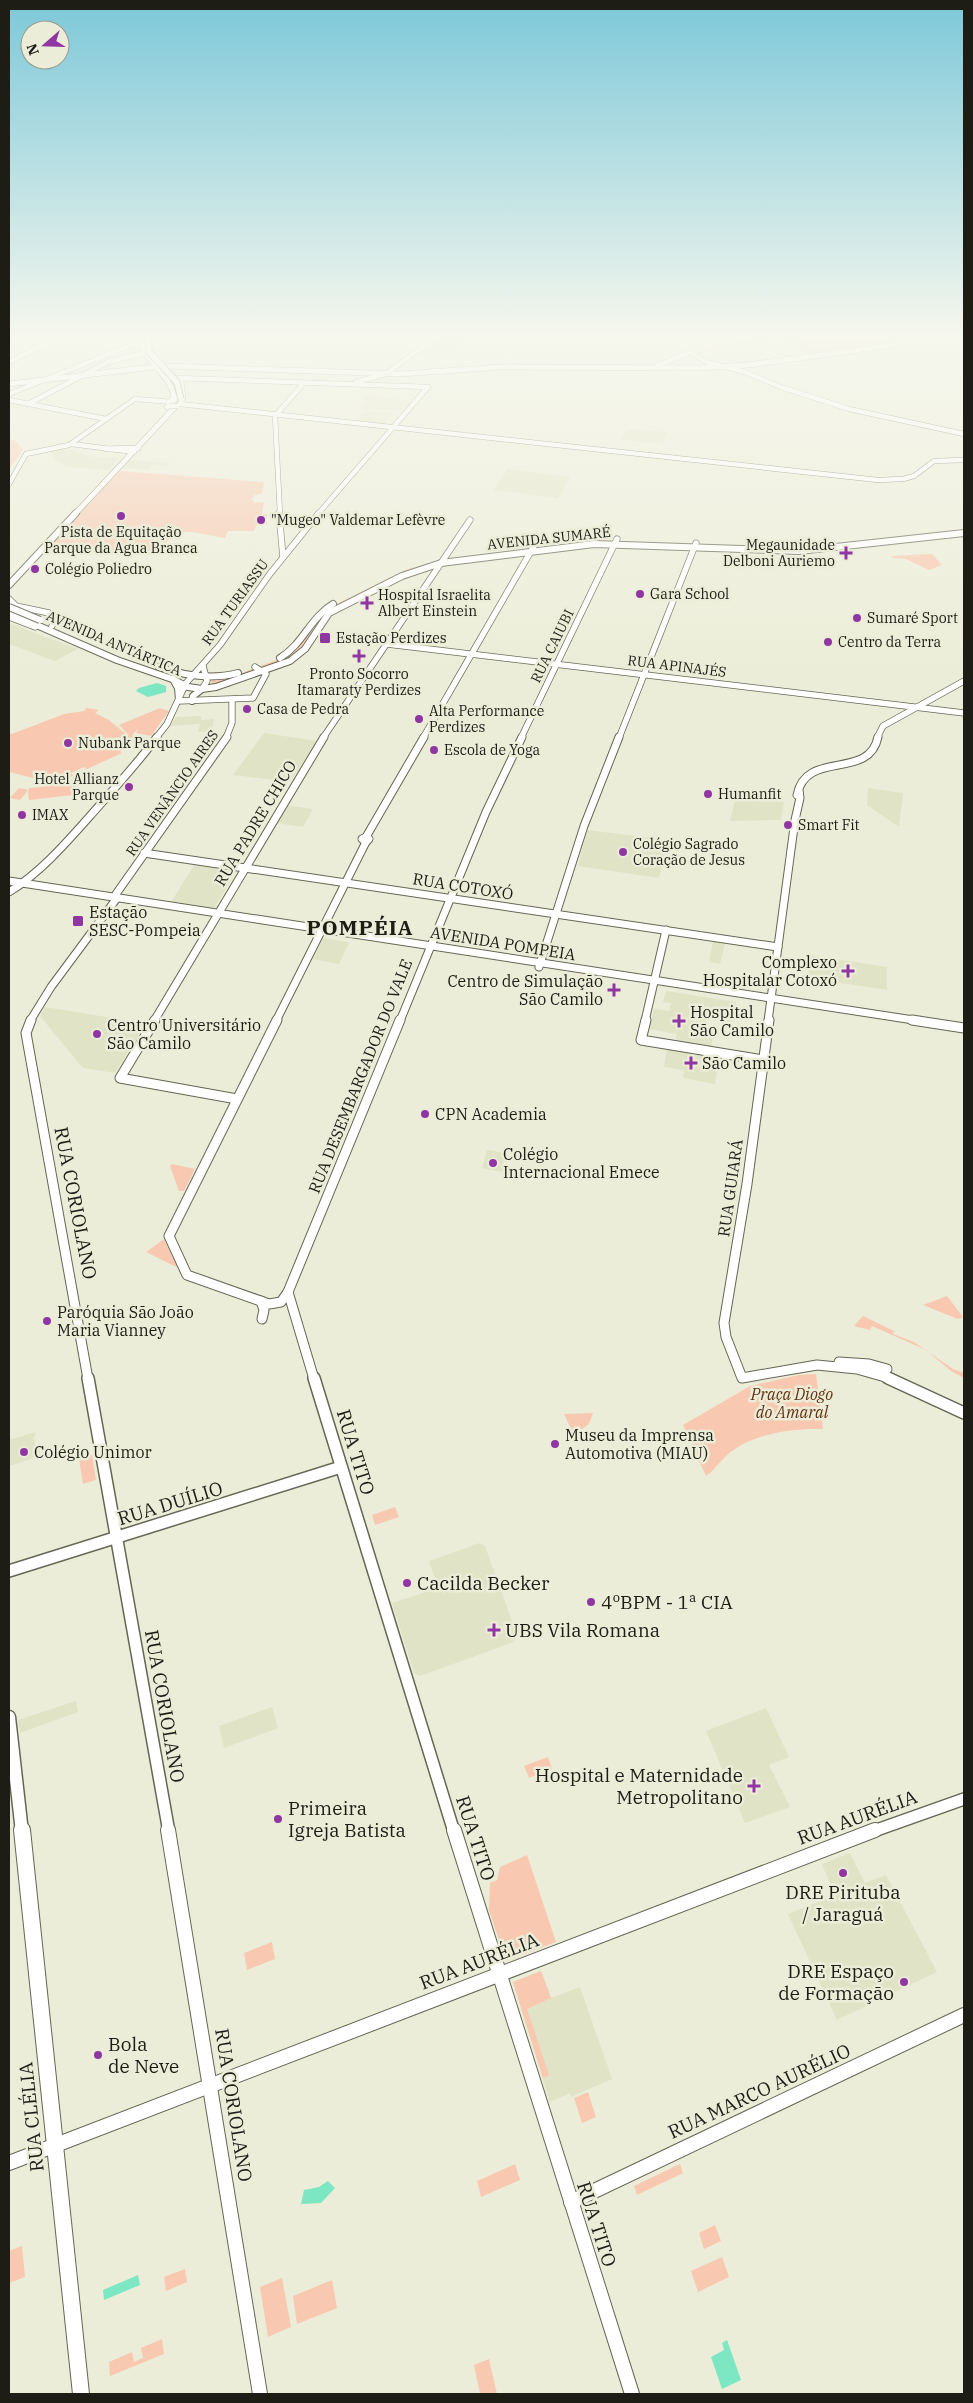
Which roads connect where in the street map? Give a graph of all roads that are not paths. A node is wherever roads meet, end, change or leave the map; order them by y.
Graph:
1 (52, 448) edge
2 (94, 448) edge
3 (276, 448) edge
4 (375, 448) edge
5 (597, 448) edge
6 (106, 449) joint
7 (133, 450) junction
8 (964, 460) edge
9 (9, 484) edge
10 (470, 520) dead end
11 (964, 529) edge
12 (964, 533) edge
13 (935, 534) junction
14 (616, 541) junction
15 (695, 545) junction
16 (282, 547) junction
17 (291, 547) junction
18 (533, 548) junction
19 (830, 549) junction
20 (820, 556) dead end
21 (283, 558) junction
22 (443, 561) junction
23 (9, 579) edge
24 (9, 585) edge
25 (331, 598) dead end
26 (9, 600) edge
27 (9, 608) edge
28 (22, 608) junction
29 (321, 610) junction
30 (9, 613) edge
31 (9, 617) edge
32 (16, 620) junction
33 (37, 621) junction
34 (9, 622) edge
35 (52, 626) junction
36 (303, 635) junction
37 (313, 636) junction
38 (63, 637) junction
39 (387, 644) junction
40 (471, 654) junction
41 (557, 664) junction
42 (203, 666) junction
43 (258, 669) junction
44 (150, 671) junction
45 (136, 674) dead end
46 (645, 674) junction
47 (193, 676) junction
48 (208, 677) junction
49 (173, 680) junction
50 (964, 681) edge
51 (185, 686) junction
52 (202, 690) junction
53 (232, 700) junction
54 (179, 701) junction
55 (192, 701) junction
56 (918, 707) junction
57 (964, 713) edge
58 (509, 763) joint
59 (799, 790) joint
60 (797, 806) joint
61 (144, 853) junction
62 (244, 868) junction
63 (9, 881) edge
64 (345, 883) junction
65 (21, 885) junction
66 (9, 886) edge
67 (9, 892) edge
68 (115, 898) junction
69 (450, 898) junction
70 (556, 914) junction
71 (215, 915) junction
72 (666, 930) junction
73 (322, 931) junction
74 (778, 947) junction
75 (429, 948) junction
76 (539, 966) junction
77 (653, 983) junction
78 (770, 1001) junction
79 (27, 1025) joint
80 (964, 1028) edge
81 (964, 1034) edge
82 (762, 1060) junction
83 (237, 1099) junction
84 (288, 1292) junction
85 (261, 1301) junction
86 (262, 1318) dead end
87 (82, 1349) joint
88 (741, 1377) junction
89 (964, 1406) edge
90 (964, 1413) edge
91 (341, 1467) junction
92 (116, 1538) junction
93 (9, 1571) edge
94 (9, 1717) edge
95 (964, 1799) edge
96 (500, 1975) junction
97 (964, 2015) edge
98 (854, 2069) joint
99 (211, 2085) junction
100 (56, 2146) junction
101 (9, 2163) edge
102 (571, 2202) junction
103 (81, 2394) edge
104 (260, 2394) edge
105 (632, 2394) edge

1 - 9 street
2 - 6 street
3 - 16 street, RUA TURIASSU
4 - 17 street
5 - 8 street
6 - 7 main road
7 - 23 main road
7 - 24 main road
10 - 22 street, RUA PADRE CHICO
11 - 13 main road
12 - 13 main road
13 - 15 main road, AVENIDA SUMARÉ
13 - 19 main road, AVENIDA SUMARÉ
14 - 15 main road, AVENIDA SUMARÉ
14 - 18 main road, AVENIDA SUMARÉ
14 - 41 street, RUA CAIUBI
15 - 19 main road, AVENIDA SUMARÉ
15 - 46 street
16 - 17 street
16 - 21 street, RUA TURIASSU
17 - 21 street
18 - 22 main road, AVENIDA SUMARÉ
18 - 40 street
19 - 20 main road
21 - 42 street, RUA TURIASSU
22 - 29 main road, AVENIDA SUMARÉ
22 - 37 main road, AVENIDA SUMARÉ
22 - 39 street, RUA PADRE CHICO
25 - 29 main road
26 - 28 street
27 - 28 street
27 - 33 main road, bridge
28 - 35 street
29 - 36 main road, AVENIDA SUMARÉ
30 - 33 main road
31 - 32 street
32 - 34 street
32 - 38 street
33 - 35 main road, AVENIDA ANTÁRTICA
33 - 38 main road, AVENIDA ANTÁRTICA
35 - 47 main road, AVENIDA ANTÁRTICA
36 - 37 street
36 - 43 main road, AVENIDA SUMARÉ
37 - 43 main road, AVENIDA SUMARÉ
38 - 44 main road, AVENIDA ANTÁRTICA
39 - 40 street, RUA APINAJÉS
39 - 62 street, RUA PADRE CHICO
40 - 41 street, RUA APINAJÉS
40 - 64 street
41 - 46 street, RUA APINAJÉS
41 - 58 street, RUA CAIUBI
42 - 47 street, RUA TURIASSU
42 - 48 street, RUA TURIASSU
43 - 48 main road, AVENIDA SUMARÉ
43 - 52 main road, AVENIDA SUMARÉ
43 - 53 street
44 - 45 main road
44 - 49 main road, AVENIDA ANTÁRTICA
46 - 56 street, RUA APINAJÉS
46 - 70 street
47 - 48 main road, AVENIDA ANTÁRTICA
47 - 51 street
48 - 52 street
49 - 51 main road, AVENIDA ANTÁRTICA
49 - 54 main road
50 - 56 street
51 - 52 main road, AVENIDA ANTÁRTICA
51 - 54 street
52 - 55 main road
53 - 55 street
53 - 61 street, RUA VENÂNCIO AIRES
54 - 55 street
54 - 65 street
56 - 57 street, RUA APINAJÉS
56 - 59 street
58 - 69 street, RUA DESEMBARGADOR DO VALE
59 - 60 street
60 - 74 street, RUA GUIARÁ
61 - 62 street, RUA COTOXÓ
61 - 68 street, RUA VENÂNCIO AIRES
62 - 64 street, RUA COTOXÓ
62 - 71 street, RUA PADRE CHICO
63 - 65 street
64 - 69 street, RUA COTOXÓ
64 - 73 street
65 - 66 street
65 - 67 street
65 - 68 street
68 - 71 street
68 - 79 street, RUA VENÂNCIO AIRES
69 - 70 street, RUA COTOXÓ
69 - 75 street, RUA DESEMBARGADOR DO VALE
70 - 72 street, RUA COTOXÓ
70 - 76 street
71 - 73 street, AVENIDA POMPEIA
71 - 83 street, RUA PADRE CHICO
72 - 74 street, RUA COTOXÓ
72 - 77 street
73 - 75 street, AVENIDA POMPEIA
73 - 83 street
74 - 78 street, RUA GUIARÁ
75 - 76 street, AVENIDA POMPEIA
75 - 84 street, RUA DESEMBARGADOR DO VALE
76 - 77 street, AVENIDA POMPEIA
77 - 78 street, AVENIDA POMPEIA
77 - 82 street
78 - 80 street, AVENIDA POMPEIA
78 - 81 street
78 - 82 street, RUA GUIARÁ
79 - 87 street, RUA CORIOLANO
82 - 88 street, RUA GUIARÁ
83 - 85 street
84 - 85 street
84 - 91 street, RUA TITO
85 - 86 street
87 - 92 street, RUA CORIOLANO
88 - 89 street
88 - 90 street
91 - 92 street, RUA DUÍLIO
91 - 96 street, RUA TITO
92 - 93 street, RUA DUÍLIO
92 - 99 street, RUA CORIOLANO
94 - 100 main road, RUA CLÉLIA
95 - 96 street, RUA AURÉLIA
96 - 99 street, RUA AURÉLIA
96 - 102 street, RUA TITO
97 - 98 street, RUA MARCO AURÉLIO
98 - 102 street, RUA MARCO AURÉLIO
99 - 100 street, RUA AURÉLIA
99 - 104 street, RUA CORIOLANO
100 - 101 street, RUA AURÉLIA
100 - 103 main road, RUA CLÉLIA
102 - 105 street, RUA TITO

